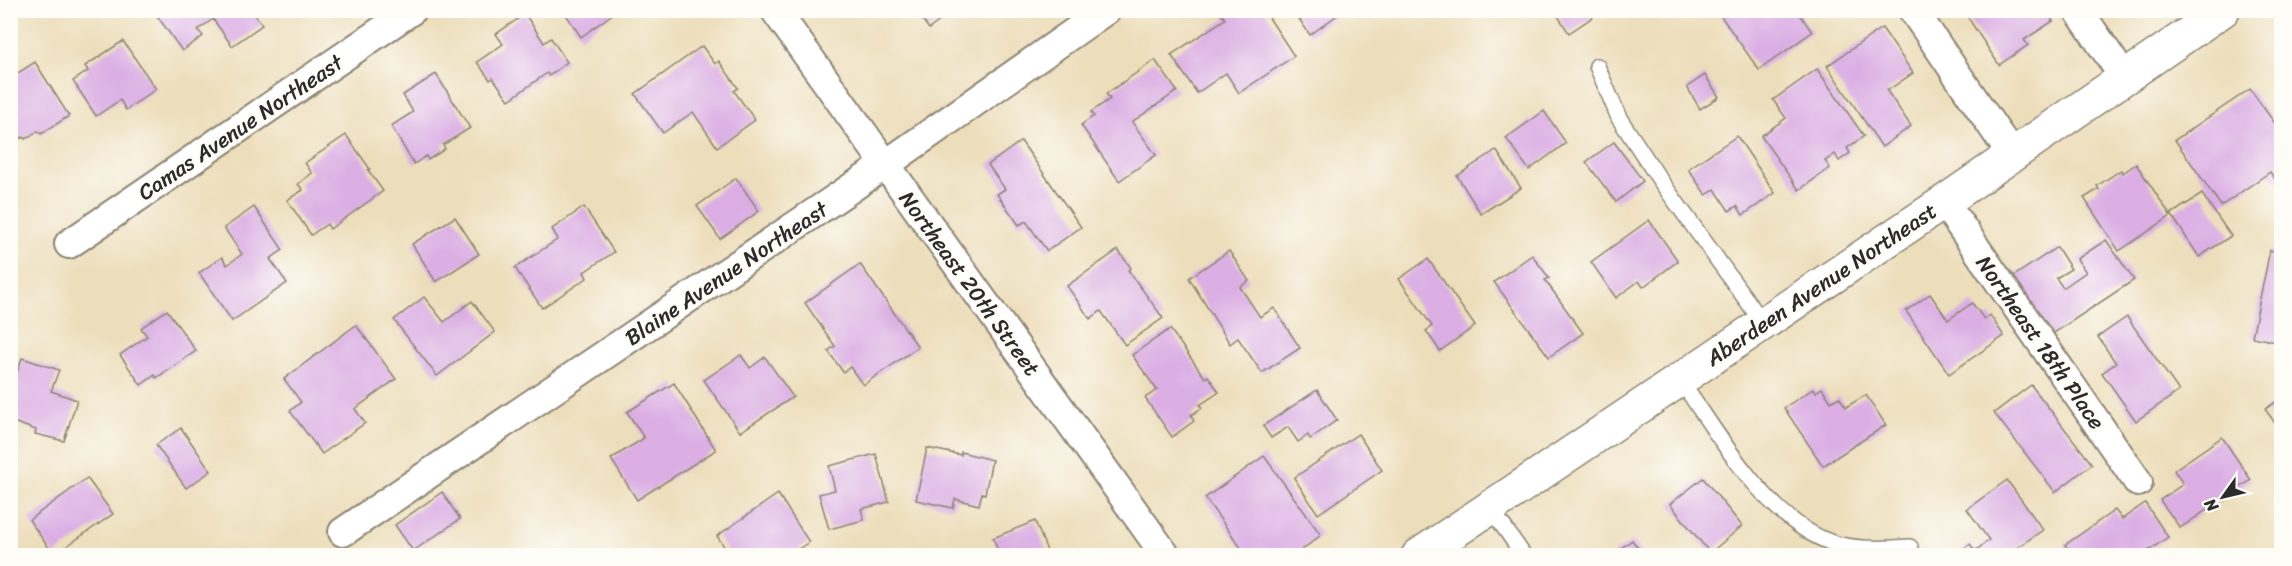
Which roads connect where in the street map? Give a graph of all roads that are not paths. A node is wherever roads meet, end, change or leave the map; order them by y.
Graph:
1 (412, 10) edge
2 (775, 10) edge
3 (1106, 10) edge
4 (1913, 10) edge
5 (2078, 10) edge
6 (2223, 10) edge
7 (1598, 66) dead end
8 (2124, 77) junction
9 (2012, 155) junction
10 (885, 165) junction
11 (1944, 202) junction
12 (69, 244) dead end
13 (1763, 323) junction
14 (1680, 379) junction
15 (2138, 482) dead end
16 (1490, 507) junction
17 (343, 532) dead end
18 (1910, 547) dead end
19 (1166, 555) edge
20 (1418, 555) edge
21 (1524, 555) edge

1 - 12 street, Camas Avenue Northeast
2 - 10 street, Northeast 20th Street
3 - 10 street, Blaine Avenue Northeast
4 - 9 street
5 - 8 street
6 - 8 street, Aberdeen Avenue Northeast
7 - 13 lane
8 - 9 street, Aberdeen Avenue Northeast
9 - 11 street, Aberdeen Avenue Northeast
10 - 17 street, Blaine Avenue Northeast
10 - 19 street, Northeast 20th Street
11 - 13 street, Aberdeen Avenue Northeast
11 - 15 street, Northeast 18th Place
13 - 14 street, Aberdeen Avenue Northeast
14 - 16 street, Aberdeen Avenue Northeast
14 - 18 lane
16 - 20 street, Aberdeen Avenue Northeast
16 - 21 lane

